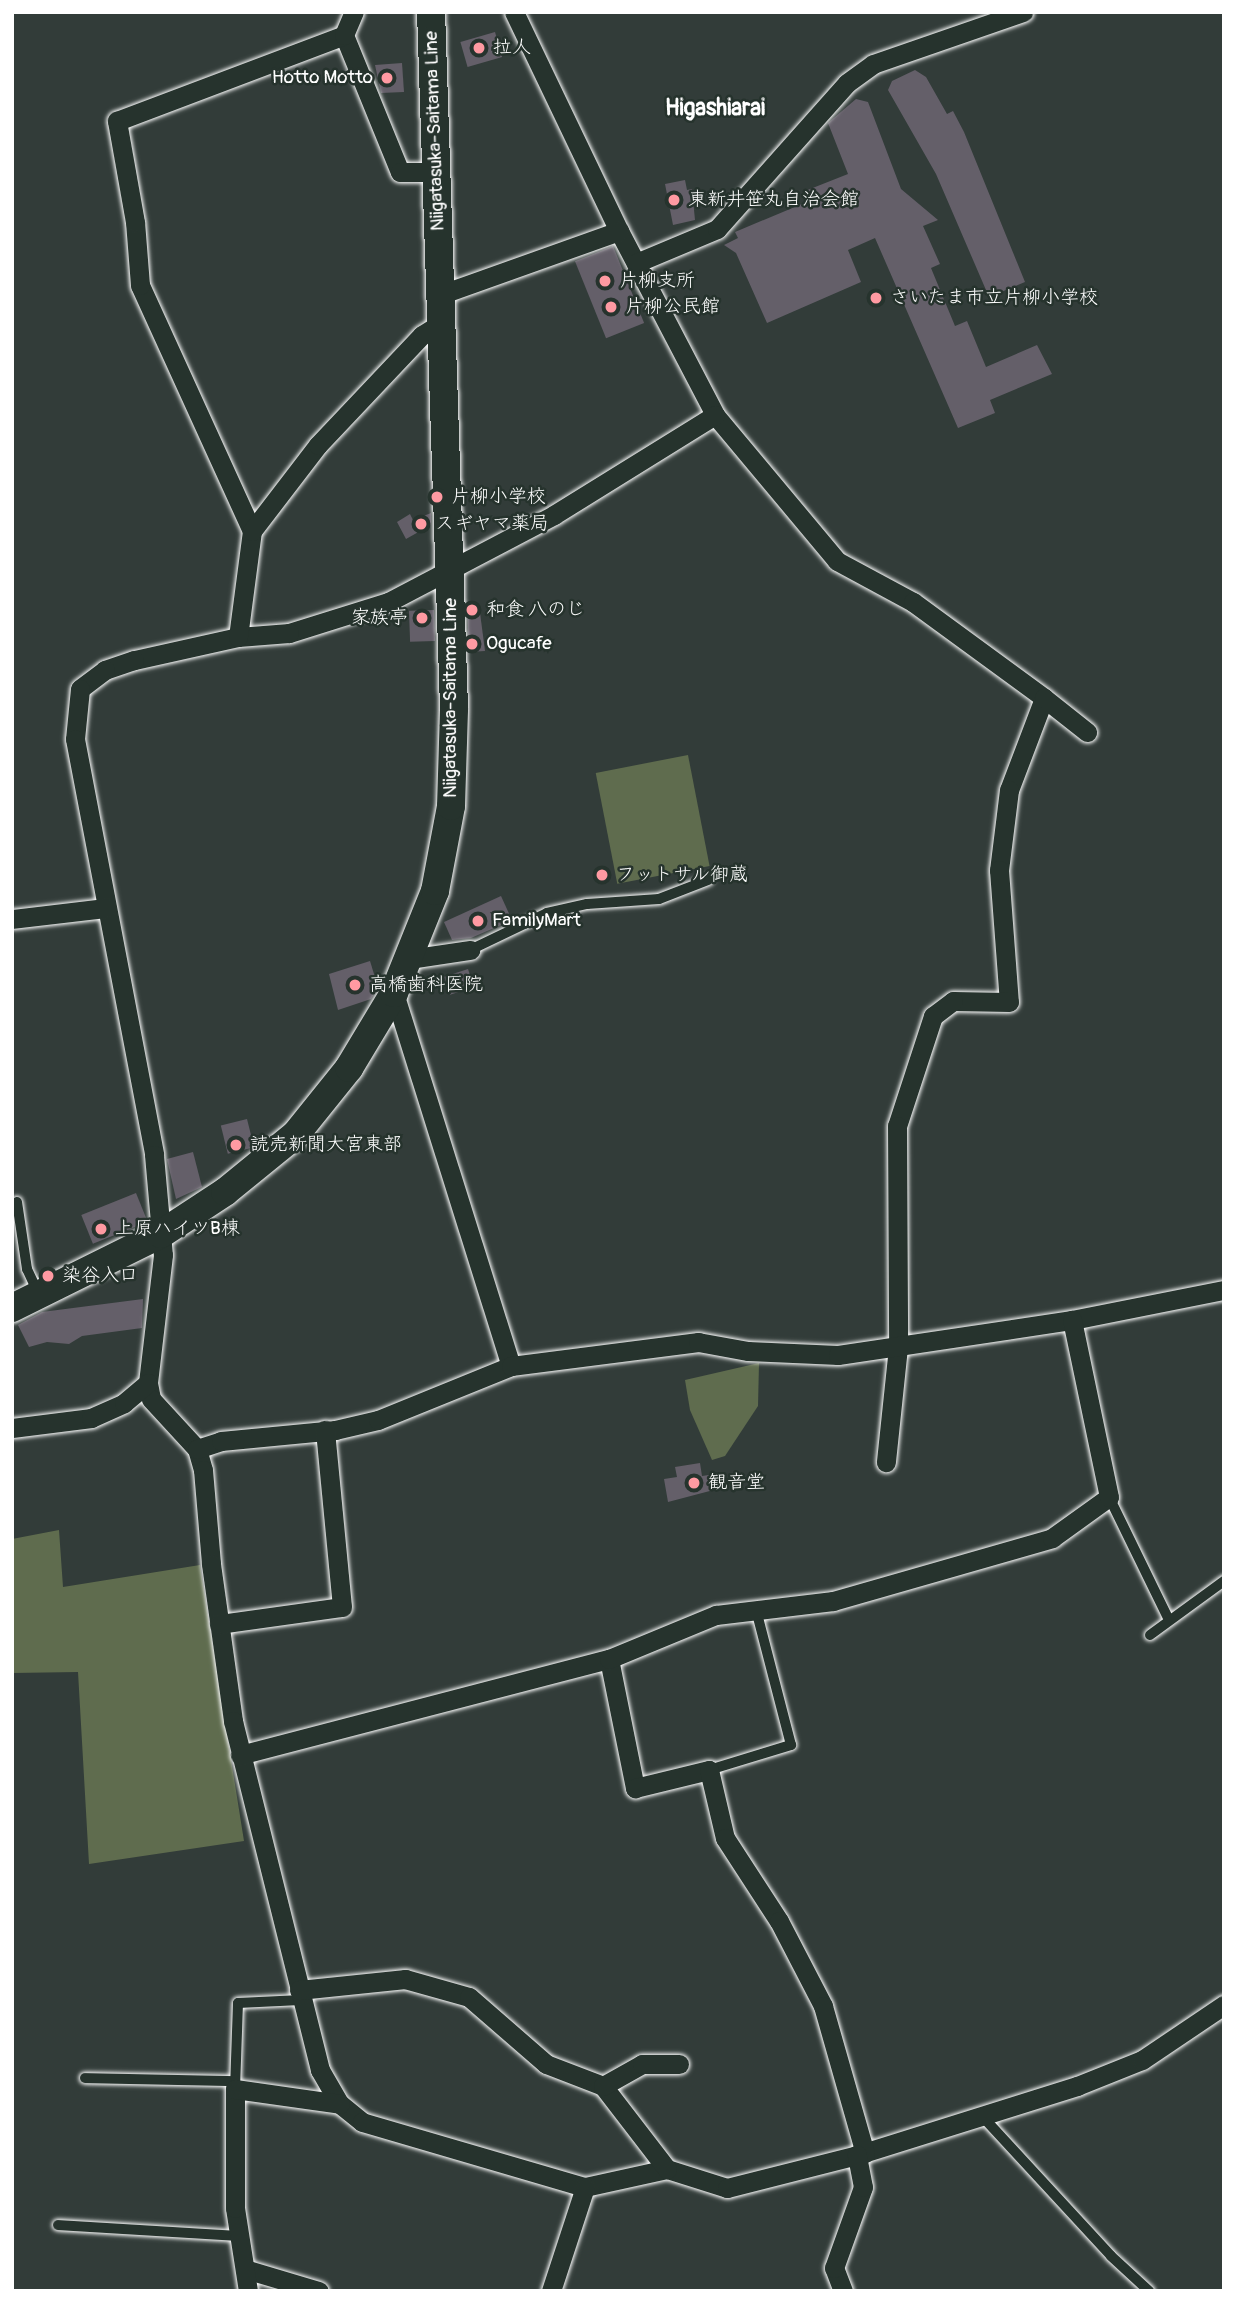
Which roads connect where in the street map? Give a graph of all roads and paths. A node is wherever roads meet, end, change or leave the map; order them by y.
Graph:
1 (354, 12) edge
2 (431, 12) edge
3 (514, 12) edge
4 (1023, 12) edge
5 (344, 35) junction
6 (435, 172) junction
7 (619, 231) junction
8 (636, 263) junction
9 (442, 294) junction
10 (443, 323) junction
11 (715, 415) junction
12 (252, 531) junction
13 (450, 570) junction
14 (238, 637) junction
15 (1044, 698) junction
16 (1087, 732) dead end
17 (708, 880) dead end
18 (106, 908) junction
19 (12, 919) edge
20 (470, 950) joint
21 (410, 959) junction
22 (394, 993) junction
23 (17, 1202) dead end
24 (161, 1234) junction
25 (1224, 1290) edge
26 (39, 1295) junction
27 (12, 1308) edge
28 (1072, 1320) junction
29 (898, 1347) junction
30 (511, 1366) junction
31 (148, 1383) junction
32 (12, 1428) edge
33 (325, 1430) junction
34 (197, 1449) junction
35 (886, 1462) dead end
36 (1109, 1497) junction
37 (1224, 1581) edge
38 (755, 1609) junction
39 (1169, 1620) junction
40 (219, 1624) junction
41 (1150, 1635) dead end
42 (609, 1659) junction
43 (240, 1755) junction
44 (709, 1770) junction
45 (300, 1995) junction
46 (1224, 2005) edge
47 (679, 2064) dead end
48 (85, 2078) dead end
49 (234, 2085) junction
50 (603, 2086) junction
51 (340, 2105) junction
52 (982, 2116) junction
53 (861, 2154) junction
54 (667, 2169) junction
55 (584, 2187) junction
56 (58, 2225) dead end
57 (238, 2236) junction
58 (245, 2269) junction
59 (248, 2291) edge
60 (319, 2291) edge
61 (551, 2291) edge
62 (843, 2291) edge
63 (1149, 2291) edge

1 - 5 street
2 - 6 main road, Niigatasuka-Saitama Line
3 - 7 street
4 - 8 street
5 - 6 street
5 - 12 street
6 - 9 main road, Niigatasuka-Saitama Line
7 - 8 street
7 - 9 street
8 - 11 street
9 - 10 main road, Niigatasuka-Saitama Line
10 - 12 street
10 - 13 main road, Niigatasuka-Saitama Line
11 - 13 street
11 - 15 street
12 - 14 street
13 - 14 street
13 - 21 main road, Niigatasuka-Saitama Line
14 - 18 street
15 - 16 street
15 - 29 street
17 - 20 lane
18 - 19 street
18 - 24 street
20 - 21 street
21 - 22 main road, Niigatasuka-Saitama Line
22 - 24 main road, Niigatasuka-Saitama Line
22 - 30 street
23 - 26 lane
24 - 26 main road, Niigatasuka-Saitama Line
24 - 31 street
25 - 28 street
26 - 27 main road, Niigatasuka-Saitama Line
28 - 29 street
28 - 36 street
29 - 30 street
29 - 35 street
30 - 33 street
31 - 32 street
31 - 34 street
33 - 34 street
33 - 40 street
34 - 40 street
36 - 38 street
36 - 39 lane
37 - 39 lane
38 - 42 street
38 - 44 lane
39 - 41 lane
40 - 43 street
42 - 43 street
42 - 44 street
43 - 45 street
44 - 53 street
45 - 49 lane
45 - 50 street
45 - 51 street
46 - 52 street
47 - 50 street
48 - 49 lane
49 - 51 street
49 - 57 street
50 - 54 street
51 - 55 street
52 - 53 street
52 - 63 lane
53 - 54 street
53 - 62 street
54 - 55 street
55 - 61 street
56 - 57 lane
57 - 58 street
58 - 59 street
58 - 60 street

